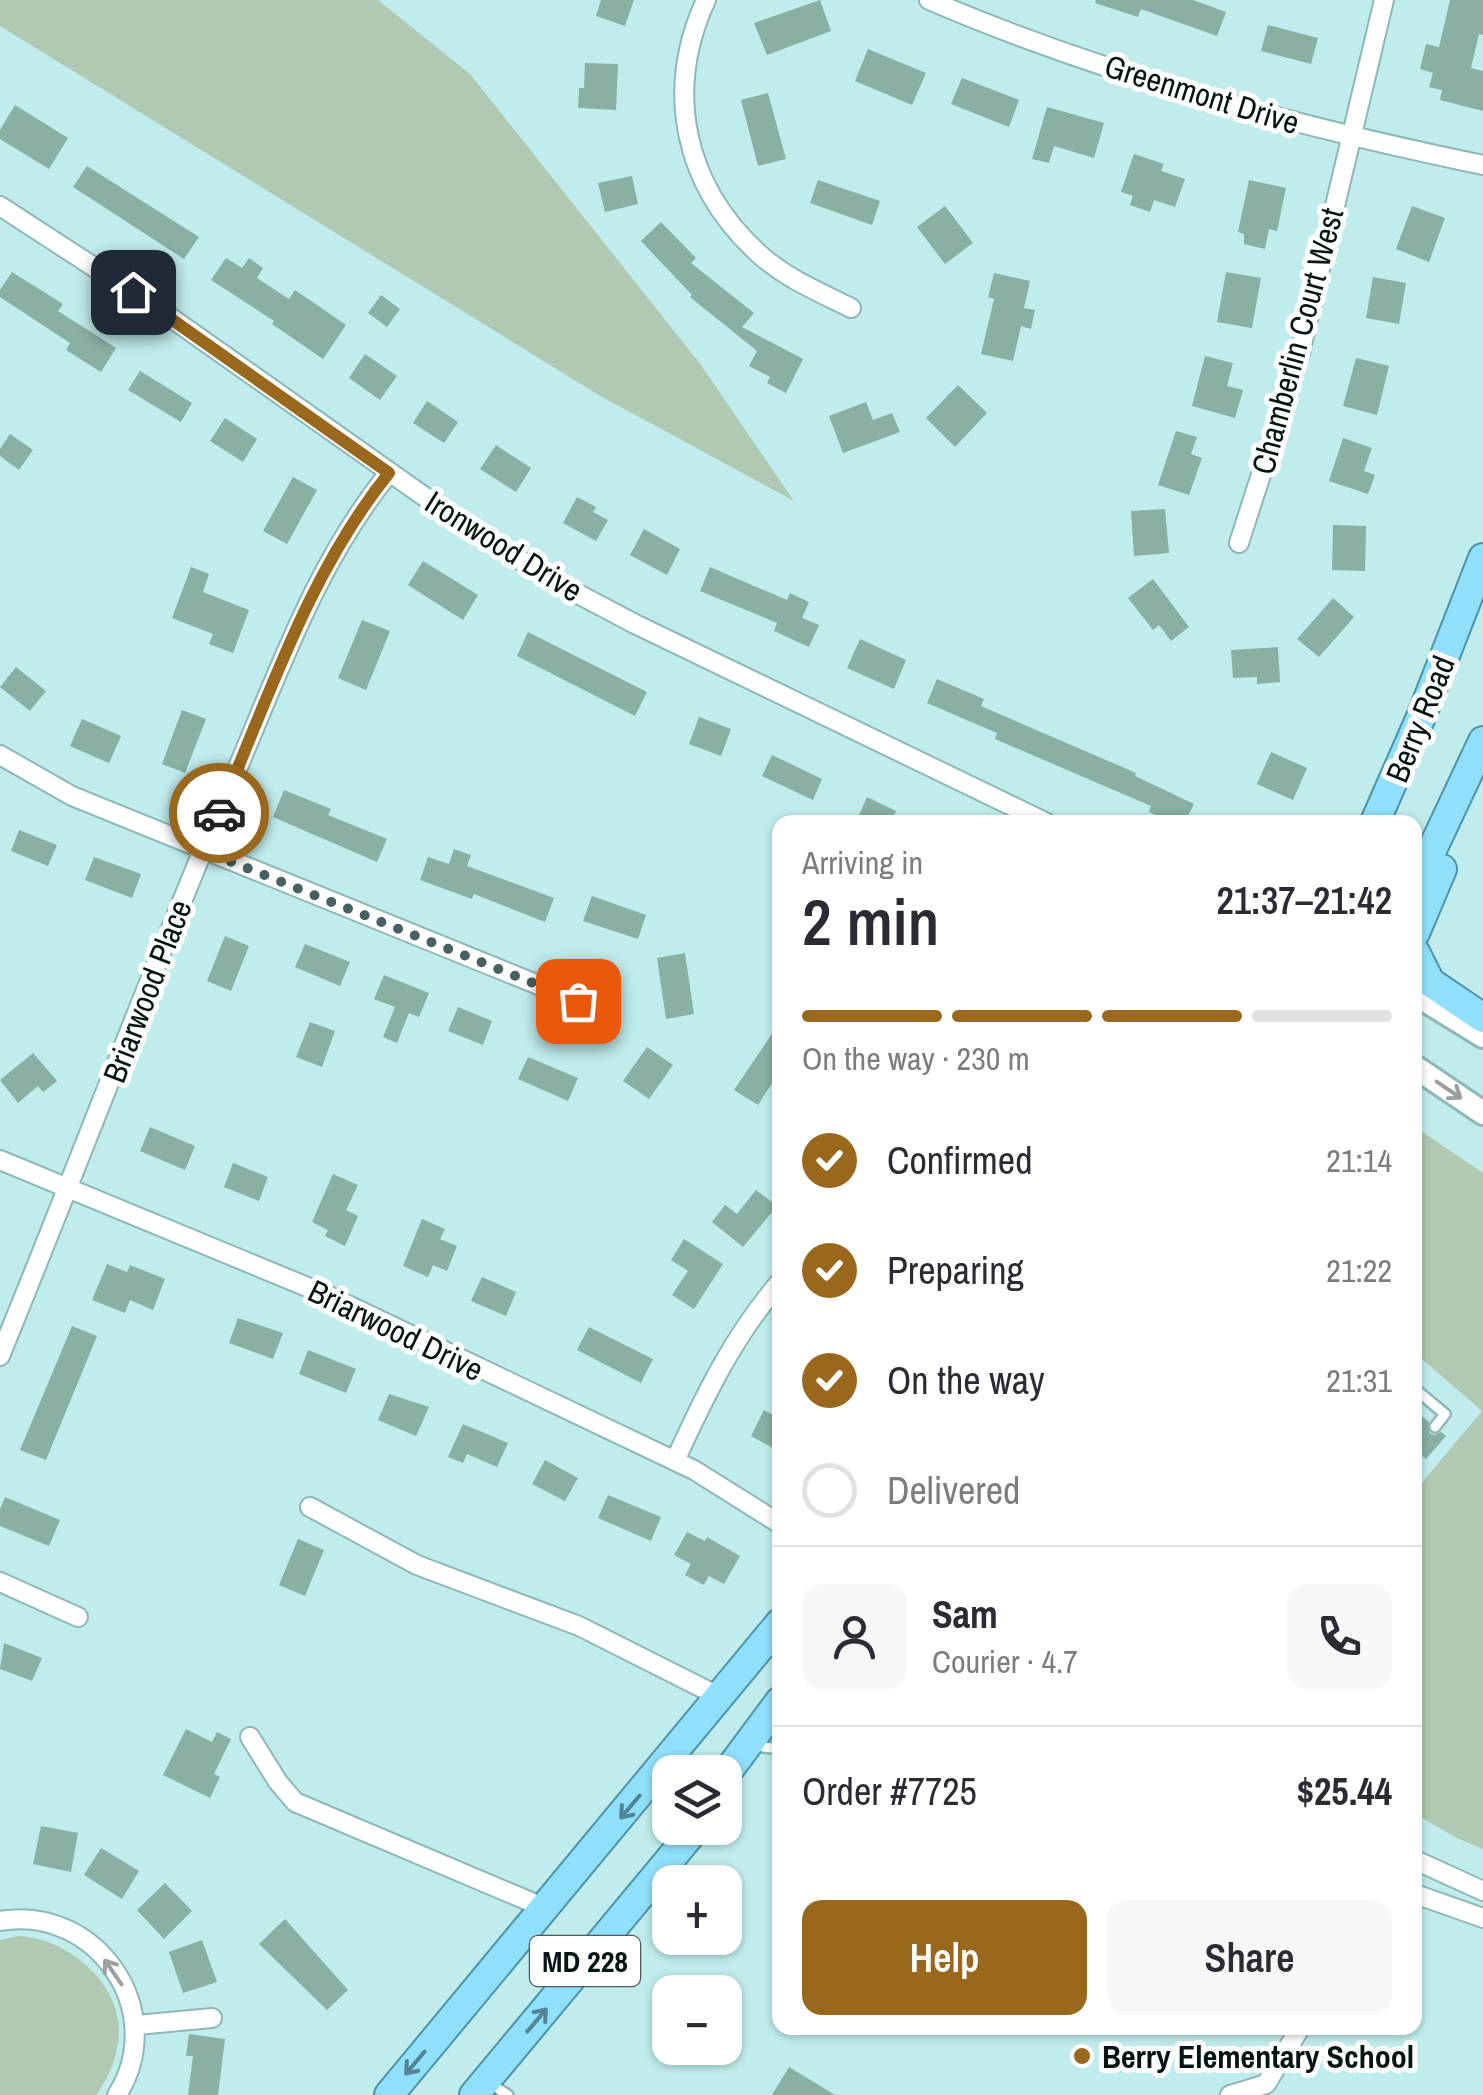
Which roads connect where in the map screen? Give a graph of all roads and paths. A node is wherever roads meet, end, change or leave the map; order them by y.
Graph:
1 (706, 0) edge
2 (929, 0) edge
3 (1384, 0) edge
4 (1352, 138) junction
5 (1483, 165) edge
6 (0, 206) edge
7 (851, 308) dead end
8 (389, 473) junction
9 (1239, 544) dead end
10 (1483, 558) edge
11 (1483, 742) edge
12 (0, 756) edge
13 (1462, 790) junction
14 (1031, 815) edge
15 (1378, 815) edge
16 (202, 850) junction
17 (1422, 872) edge
18 (1422, 911) edge
19 (1422, 966) edge
20 (1422, 998) edge
21 (578, 1001) dead end
22 (1483, 1018) edge
23 (1483, 1036) edge
24 (1422, 1071) edge
25 (1483, 1113) edge
26 (0, 1160) edge
27 (68, 1187) junction
28 (772, 1291) edge
29 (0, 1356) edge
30 (1422, 1396) edge
31 (1435, 1427) dead end
32 (675, 1461) junction
33 (310, 1507) dead end
34 (772, 1518) edge
35 (0, 1582) edge
36 (78, 1617) dead end
37 (772, 1633) edge
38 (720, 1697) junction
39 (772, 1713) edge
40 (250, 1737) dead end
41 (772, 1742) edge
42 (740, 1755) edge
43 (742, 1775) edge
44 (679, 1845) edge
45 (1422, 1863) edge
46 (1483, 1891) edge
47 (1422, 1896) edge
48 (546, 1908) junction
49 (1483, 1918) edge
50 (0, 1921) edge
51 (212, 2018) dead end
52 (137, 2025) junction
53 (1296, 2035) edge
54 (490, 2090) edge
55 (1264, 2090) edge
56 (117, 2095) edge
57 (388, 2095) edge
58 (1230, 2095) edge

1 - 7 street
2 - 4 street, Greenmont Drive
3 - 4 street, Chamberlin Court West
4 - 5 street, Greenmont Drive
4 - 9 street, Chamberlin Court West
6 - 8 street, Ironwood Drive
8 - 14 street, Ironwood Drive
8 - 16 street, Briarwood Place
10 - 15 highway, Berry Road
11 - 13 highway, Berry Road
12 - 16 street
13 - 17 highway, Berry Road
13 - 18 highway
16 - 21 street
16 - 27 street, Briarwood Place
19 - 22 highway
20 - 23 main road
24 -> 25 main road
26 - 27 street, Briarwood Drive
27 - 29 street, Briarwood Place
27 - 32 street, Briarwood Drive
28 - 32 street
30 - 31 lane
32 - 34 street, Briarwood Drive
33 - 38 street
35 - 36 street
37 - 38 highway, MD 228
38 -> 48 highway, MD 228
39 - 42 highway
40 - 48 street
41 - 43 highway
54 -> 44 highway, MD 228
45 - 46 street
47 - 49 street
48 -> 57 highway, MD 228
52 -> 50 street
51 - 52 street
52 - 56 street
53 - 55 street
55 - 58 street

